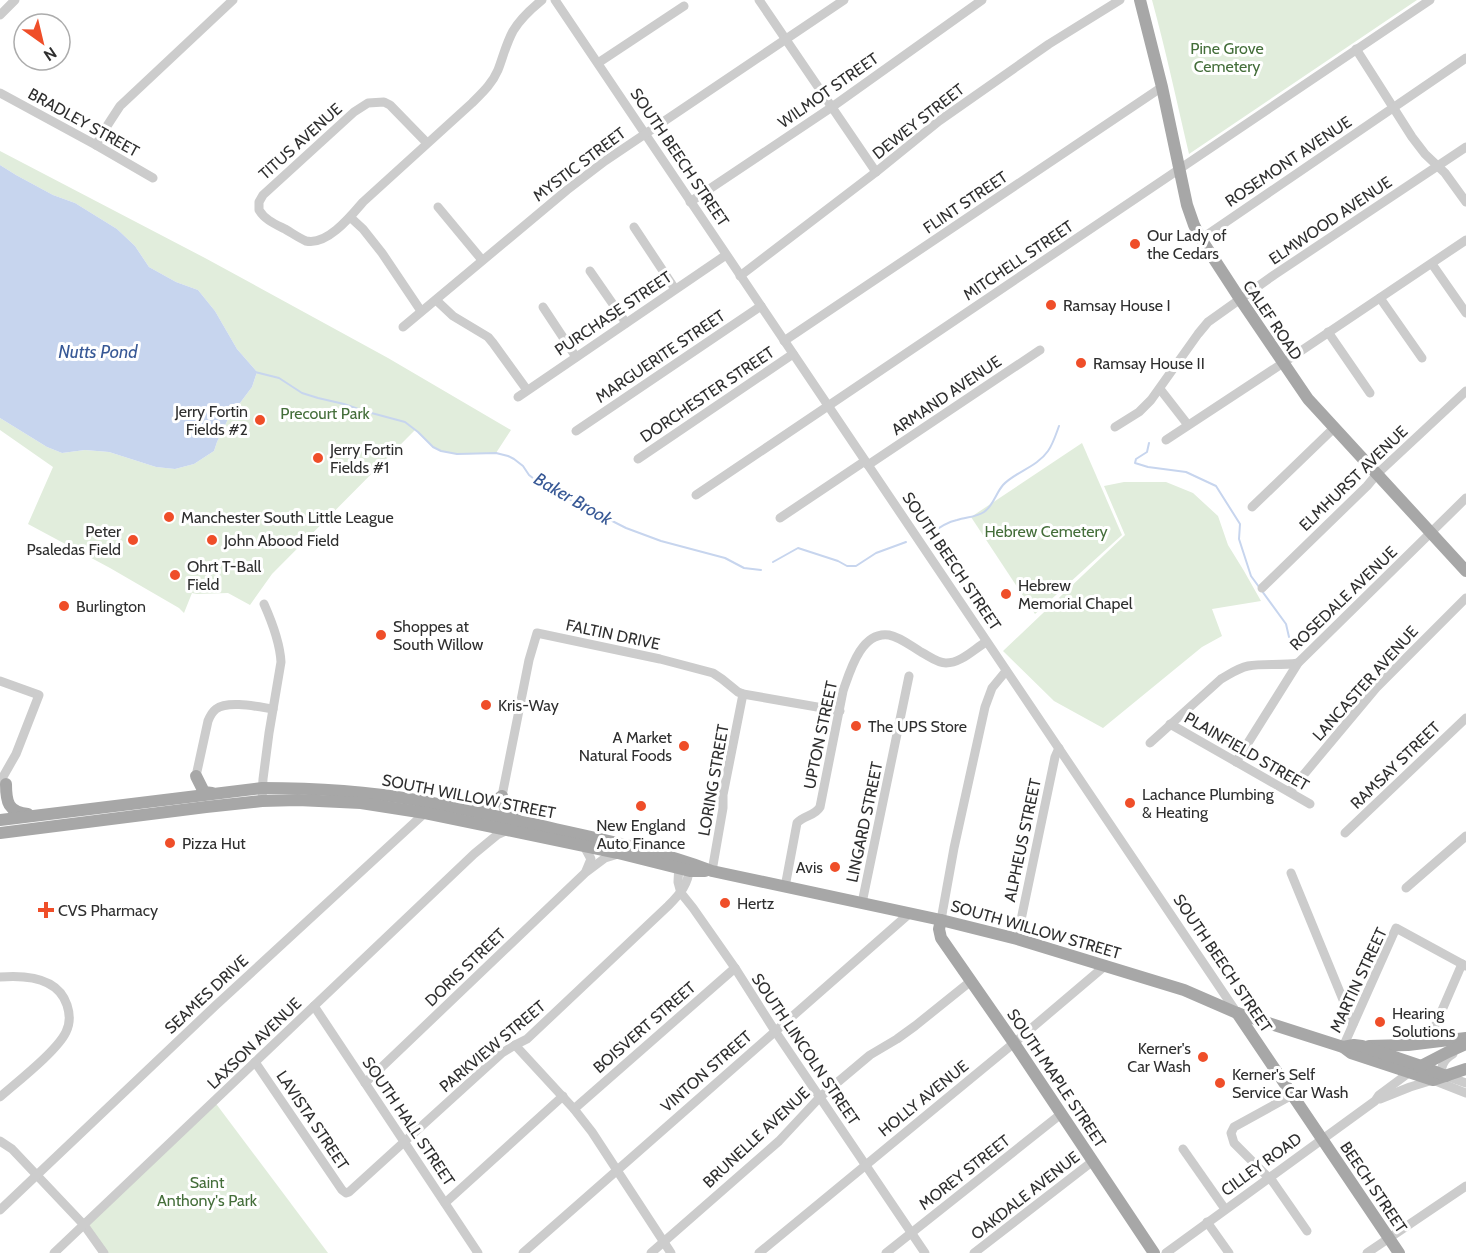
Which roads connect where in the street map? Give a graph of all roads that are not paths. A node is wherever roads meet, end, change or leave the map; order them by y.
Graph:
1 (15, 0) edge
2 (233, 0) edge
3 (542, 0) edge
4 (555, 0) edge
5 (759, 0) edge
6 (844, 0) edge
7 (982, 0) edge
8 (1120, 0) edge
9 (1140, 0) edge
10 (1430, 0) edge
11 (684, 6) dead end
12 (0, 15) edge
13 (785, 40) junction
14 (1356, 49) junction
15 (1466, 58) edge
16 (598, 63) junction
17 (1162, 87) junction
18 (0, 93) edge
19 (832, 107) junction
20 (1393, 108) junction
21 (645, 134) junction
22 (428, 143) junction
23 (96, 145) junction
24 (1466, 147) edge
25 (1438, 166) junction
26 (1180, 169) junction
27 (876, 172) junction
28 (153, 178) dead end
29 (690, 202) junction
30 (1466, 202) edge
31 (438, 207) dead end
32 (350, 217) junction
33 (634, 227) dead end
34 (1201, 239) junction
35 (1466, 240) edge
36 (726, 255) junction
37 (482, 260) junction
38 (1432, 264) junction
39 (590, 271) dead end
40 (740, 276) junction
41 (675, 289) junction
42 (1380, 298) junction
43 (1240, 299) junction
44 (436, 300) junction
45 (760, 306) junction
46 (543, 307) dead end
47 (421, 311) junction
48 (1466, 313) edge
49 (626, 323) junction
50 (403, 327) dead end
51 (1328, 332) junction
52 (784, 341) junction
53 (1040, 350) dead end
54 (793, 354) junction
55 (576, 357) junction
56 (1422, 358) dead end
57 (1283, 363) junction
58 (1160, 388) junction
59 (527, 390) junction
60 (1466, 391) edge
61 (1370, 393) dead end
62 (518, 397) dead end
63 (829, 406) junction
64 (1188, 425) junction
65 (1115, 427) dead end
66 (1334, 428) junction
67 (576, 431) dead end
68 (1166, 440) dead end
69 (638, 459) dead end
70 (867, 463) junction
71 (1377, 474) junction
72 (696, 495) dead end
73 (1466, 498) edge
74 (1252, 507) dead end
75 (780, 518) dead end
76 (1431, 533) junction
77 (1466, 571) edge
78 (1262, 588) dead end
79 (1466, 598) edge
80 (264, 604) dead end
81 (986, 642) junction
82 (1298, 663) junction
83 (1006, 671) junction
84 (909, 676) dead end
85 (0, 681) edge
86 (743, 694) junction
87 (273, 709) junction
88 (840, 711) junction
89 (1466, 718) edge
90 (1170, 724) junction
91 (1150, 743) dead end
92 (1059, 748) junction
93 (1236, 762) junction
94 (196, 776) junction
95 (3, 783) edge
96 (1290, 791) junction
97 (217, 793) junction
98 (262, 795) junction
99 (192, 796) junction
100 (502, 796) junction
101 (0, 798) edge
102 (436, 803) junction
103 (1310, 804) dead end
104 (425, 813) junction
105 (481, 813) junction
106 (57, 814) junction
107 (0, 820) edge
108 (518, 821) junction
109 (495, 822) junction
110 (508, 830) junction
111 (0, 833) edge
112 (1344, 833) dead end
113 (1466, 836) edge
114 (584, 846) junction
115 (618, 853) junction
116 (474, 854) junction
117 (684, 866) junction
118 (712, 871) junction
119 (585, 873) junction
120 (1291, 873) dead end
121 (784, 887) junction
122 (1406, 888) dead end
123 (681, 893) junction
124 (862, 903) junction
125 (910, 913) junction
126 (941, 920) junction
127 (1017, 939) junction
128 (1106, 965) junction
129 (1464, 965) edge
130 (735, 968) junction
131 (0, 977) edge
132 (971, 981) junction
133 (314, 1006) junction
134 (1237, 1013) junction
135 (1264, 1022) junction
136 (1353, 1024) junction
137 (1436, 1024) dead end
138 (775, 1031) junction
139 (1254, 1038) junction
140 (1466, 1038) edge
141 (1014, 1043) junction
142 (515, 1045) junction
143 (1466, 1046) edge
144 (1343, 1047) junction
145 (1362, 1047) junction
146 (255, 1062) junction
147 (1416, 1069) junction
148 (1466, 1070) edge
149 (1442, 1078) junction
150 (365, 1083) junction
151 (1466, 1083) edge
152 (1466, 1093) edge
153 (1292, 1095) junction
154 (563, 1096) junction
155 (820, 1097) junction
156 (0, 1098) edge
157 (1374, 1101) junction
158 (574, 1109) junction
159 (1061, 1114) junction
160 (1322, 1138) junction
161 (0, 1141) edge
162 (404, 1142) junction
163 (1183, 1149) dead end
164 (1093, 1161) junction
165 (866, 1164) junction
166 (617, 1170) junction
167 (38, 1175) junction
168 (1269, 1178) junction
169 (1466, 1186) edge
170 (346, 1193) joint
171 (445, 1203) junction
172 (1225, 1209) junction
173 (0, 1210) edge
174 (1207, 1222) junction
175 (84, 1225) junction
176 (1306, 1231) dead end
177 (912, 1232) junction
178 (1389, 1238) junction
179 (664, 1242) junction
180 (54, 1253) edge
181 (104, 1253) edge
182 (478, 1253) edge
183 (522, 1253) edge
184 (651, 1253) edge
185 (671, 1253) edge
186 (759, 1253) edge
187 (886, 1253) edge
188 (925, 1253) edge
189 (974, 1253) edge
190 (1154, 1253) edge
191 (1166, 1253) edge
192 (1229, 1253) edge
193 (1367, 1253) edge
194 (1398, 1253) edge

1 - 12 street
2 - 23 street
3 - 22 street, TITUS AVENUE
4 - 16 street, SOUTH BEECH STREET
5 - 13 street
6 - 13 street, MYSTIC STREET
7 - 19 street, WILMOT STREET
8 - 27 street, DEWEY STREET
9 - 17 main road, CALEF ROAD
10 - 14 street, MITCHELL STREET
11 - 16 street
13 - 19 street
13 - 21 street, MYSTIC STREET
14 - 20 street
14 - 26 street, MITCHELL STREET
15 - 20 street, ROSEMONT AVENUE
16 - 21 street, SOUTH BEECH STREET
17 - 26 main road, CALEF ROAD
17 - 52 street, FLINT STREET
18 - 23 street, BRADLEY STREET
19 - 27 street
19 - 29 street, WILMOT STREET
20 - 25 street
20 - 34 street, ROSEMONT AVENUE
21 - 29 street, SOUTH BEECH STREET
21 - 37 street, MYSTIC STREET
22 - 32 street, TITUS AVENUE
22 - 32 street, TITUS AVENUE
23 - 28 street, BRADLEY STREET
24 - 25 street, ELMWOOD AVENUE
25 - 30 street
25 - 43 street, ELMWOOD AVENUE
26 - 34 main road, CALEF ROAD
26 - 63 street, MITCHELL STREET
27 - 40 street, DEWEY STREET
29 - 36 street, SOUTH BEECH STREET
31 - 37 street
32 - 47 street
33 - 41 street
34 - 43 main road, CALEF ROAD
35 - 38 street
36 - 40 street, SOUTH BEECH STREET
36 - 41 street, PURCHASE STREET
37 - 44 street, MYSTIC STREET
38 - 42 street
38 - 48 street
39 - 49 street
40 - 45 street, SOUTH BEECH STREET
41 - 49 street, PURCHASE STREET
42 - 51 street
42 - 56 street
43 - 57 main road, CALEF ROAD
43 - 58 street, ELMWOOD AVENUE
44 - 47 street, MYSTIC STREET
44 - 59 street
45 - 52 street, SOUTH BEECH STREET
45 - 67 street, MARGUERITE STREET
46 - 55 street
47 - 50 street, MYSTIC STREET
49 - 55 street, PURCHASE STREET
51 - 57 street
51 - 61 street
52 - 54 street, SOUTH BEECH STREET
53 - 70 street, ARMAND AVENUE
54 - 63 street, SOUTH BEECH STREET
54 - 69 street, DORCHESTER STREET
55 - 59 street, PURCHASE STREET
57 - 64 street
57 - 66 main road, CALEF ROAD
58 - 64 street
58 - 65 street, ELMWOOD AVENUE
59 - 62 street, PURCHASE STREET
60 - 71 street, ELMHURST AVENUE
63 - 70 street, SOUTH BEECH STREET
63 - 72 street, MITCHELL STREET
64 - 68 street
66 - 71 main road, CALEF ROAD
66 - 74 street
70 - 75 street, ARMAND AVENUE
70 - 81 street, SOUTH BEECH STREET
71 - 76 main road, CALEF ROAD
71 - 78 street, ELMHURST AVENUE
73 - 76 street, ROSEDALE AVENUE
76 - 77 main road, CALEF ROAD
76 - 82 street, ROSEDALE AVENUE
79 - 96 street, LANCASTER AVENUE
80 - 87 street
81 - 83 street, SOUTH BEECH STREET
81 - 88 street, UPTON STREET
82 - 90 street
82 - 93 street, ROSEDALE AVENUE
83 - 92 street, SOUTH BEECH STREET
83 - 126 street
84 - 124 street, LINGARD STREET
85 - 95 street
86 - 88 street, FALTIN DRIVE
86 - 100 street, FALTIN DRIVE
86 - 118 street, LORING STREET
87 - 94 street
87 - 98 street
88 - 121 street, UPTON STREET
89 - 112 street, RAMSAY STREET
90 - 91 street
90 - 93 street, PLAINFIELD STREET
92 - 127 street, ALPHEUS STREET
92 - 134 street, SOUTH BEECH STREET
93 - 96 street, PLAINFIELD STREET
94 - 97 main road
94 - 99 main road
95 - 101 street
95 - 106 main road
96 - 103 street, PLAINFIELD STREET
97 - 98 main road, SOUTH WILLOW STREET
97 - 99 main road, SOUTH WILLOW STREET
98 - 102 main road, SOUTH WILLOW STREET
98 - 104 main road, SOUTH WILLOW STREET
98 - 111 main road, SOUTH WILLOW STREET
99 - 106 main road, SOUTH WILLOW STREET
100 - 105 main road
100 - 108 main road
102 - 104 street, SEAMES DRIVE
102 - 105 main road, SOUTH WILLOW STREET
104 - 109 main road, SOUTH WILLOW STREET
104 - 167 street, SEAMES DRIVE
105 - 109 main road, SOUTH WILLOW STREET
106 - 107 main road, SOUTH WILLOW STREET
108 - 109 main road, SOUTH WILLOW STREET
108 - 117 main road, SOUTH WILLOW STREET
109 - 110 main road, SOUTH WILLOW STREET
109 - 116 street, LAXSON AVENUE
110 - 114 main road, SOUTH WILLOW STREET
110 - 116 street, LAXSON AVENUE
113 - 122 street
114 - 115 main road, SOUTH WILLOW STREET
114 - 119 street
115 - 117 main road, SOUTH WILLOW STREET
115 - 119 street, DORIS STREET
116 - 133 street, LAXSON AVENUE
117 - 118 main road, SOUTH WILLOW STREET
117 - 123 street
118 - 121 main road, SOUTH WILLOW STREET
119 - 150 street, DORIS STREET
120 - 136 street
121 - 124 main road, SOUTH WILLOW STREET
123 - 130 street, SOUTH LINCOLN STREET
123 - 142 street, PARKVIEW STREET
124 - 125 main road, SOUTH WILLOW STREET
125 - 126 main road, SOUTH WILLOW STREET
125 - 138 street, VINTON STREET
126 - 127 main road, SOUTH WILLOW STREET
126 - 132 main road, SOUTH MAPLE STREET
127 - 128 main road, SOUTH WILLOW STREET
128 - 134 main road, SOUTH WILLOW STREET
128 - 141 street, HOLLY AVENUE
129 - 136 street, MARTIN STREET
129 - 137 street
130 - 138 street, SOUTH LINCOLN STREET
130 - 158 street, BOISVERT STREET
131 - 156 street
132 - 141 main road, SOUTH MAPLE STREET
132 - 155 street, BRUNELLE AVENUE
133 - 146 street, LAXSON AVENUE
133 - 150 street, SOUTH HALL STREET
134 - 135 main road, SOUTH WILLOW STREET
134 - 139 main road, SOUTH BEECH STREET
135 - 139 main road
135 - 144 main road, SOUTH WILLOW STREET
136 - 144 street, MARTIN STREET
138 - 155 street, SOUTH LINCOLN STREET
138 - 166 street, VINTON STREET
139 - 153 main road, SOUTH BEECH STREET
140 - 145 main road
141 - 159 main road, SOUTH MAPLE STREET
141 - 165 street, HOLLY AVENUE
142 - 154 street
142 - 162 street, PARKVIEW STREET
143 - 147 main road
143 - 149 street
144 - 145 main road, SOUTH WILLOW STREET
144 - 147 main road, SOUTH WILLOW STREET
145 - 147 main road, SOUTH WILLOW STREET
146 - 170 street, LAVISTA STREET
146 - 175 street, LAXSON AVENUE
147 - 149 main road, SOUTH WILLOW STREET
147 - 157 street, CILLEY ROAD
148 - 149 main road
149 - 151 street
149 - 152 street
149 - 157 street, CILLEY ROAD
150 - 162 street, SOUTH HALL STREET
153 - 160 main road, SOUTH BEECH STREET
153 - 168 street
154 - 158 street
154 - 171 street
155 - 165 street, SOUTH LINCOLN STREET
155 - 179 street, BRUNELLE AVENUE
157 - 160 street, CILLEY ROAD
158 - 166 street
159 - 164 main road, SOUTH MAPLE STREET
159 - 177 street, MOREY STREET
160 - 168 street, CILLEY ROAD
160 - 178 main road, BEECH STREET
161 - 167 street
162 - 170 street, PARKVIEW STREET
162 - 171 street, SOUTH HALL STREET
163 - 172 street
164 - 189 street, OAKDALE AVENUE
164 - 190 main road, SOUTH MAPLE STREET
165 - 177 street, SOUTH LINCOLN STREET
165 - 186 street, HOLLY AVENUE
166 - 179 street
166 - 183 street, VINTON STREET
167 - 173 street, SEAMES DRIVE
167 - 175 street
168 - 172 street, CILLEY ROAD
168 - 176 street
169 - 178 street
171 - 182 street, SOUTH HALL STREET
172 - 174 street, CILLEY ROAD
174 - 191 street, CILLEY ROAD
174 - 192 street
175 - 180 street, LAXSON AVENUE
175 - 181 street
177 - 187 street, MOREY STREET
177 - 188 street, SOUTH LINCOLN STREET
178 - 193 street
178 - 194 main road, BEECH STREET
179 - 184 street, BRUNELLE AVENUE
179 - 185 street

